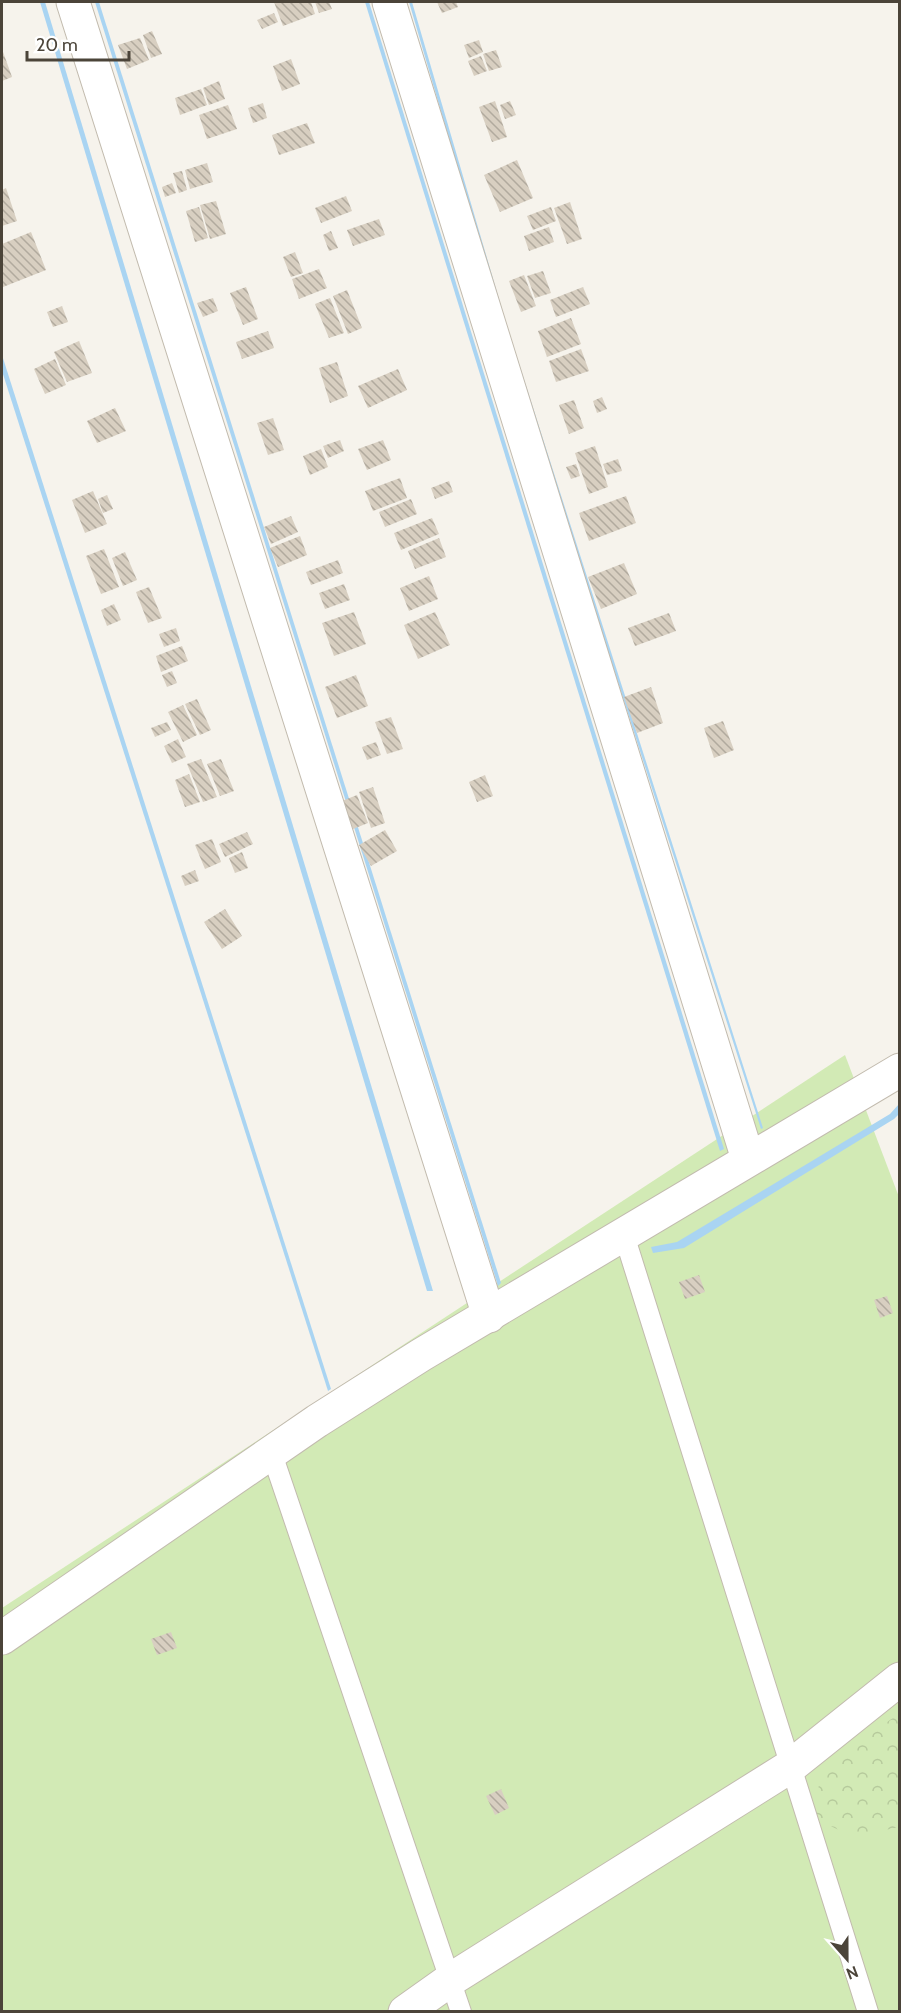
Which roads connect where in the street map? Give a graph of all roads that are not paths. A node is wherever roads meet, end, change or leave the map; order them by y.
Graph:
1 (73, 2) edge
2 (389, 2) edge
3 (900, 1070) edge
4 (748, 1159) junction
5 (624, 1235) junction
6 (489, 1316) junction
7 (272, 1454) junction
8 (2, 1638) edge
9 (900, 1679) edge
10 (791, 1766) junction
11 (450, 1980) junction
12 (405, 2012) edge
13 (460, 2012) edge
14 (868, 2012) edge

1 - 6 street
2 - 4 street
3 - 4 street
4 - 5 street
5 - 6 street
5 - 10 lane
6 - 7 street
7 - 8 street
7 - 11 lane
9 - 10 street
10 - 11 street
10 - 14 lane
11 - 12 street
11 - 13 lane

